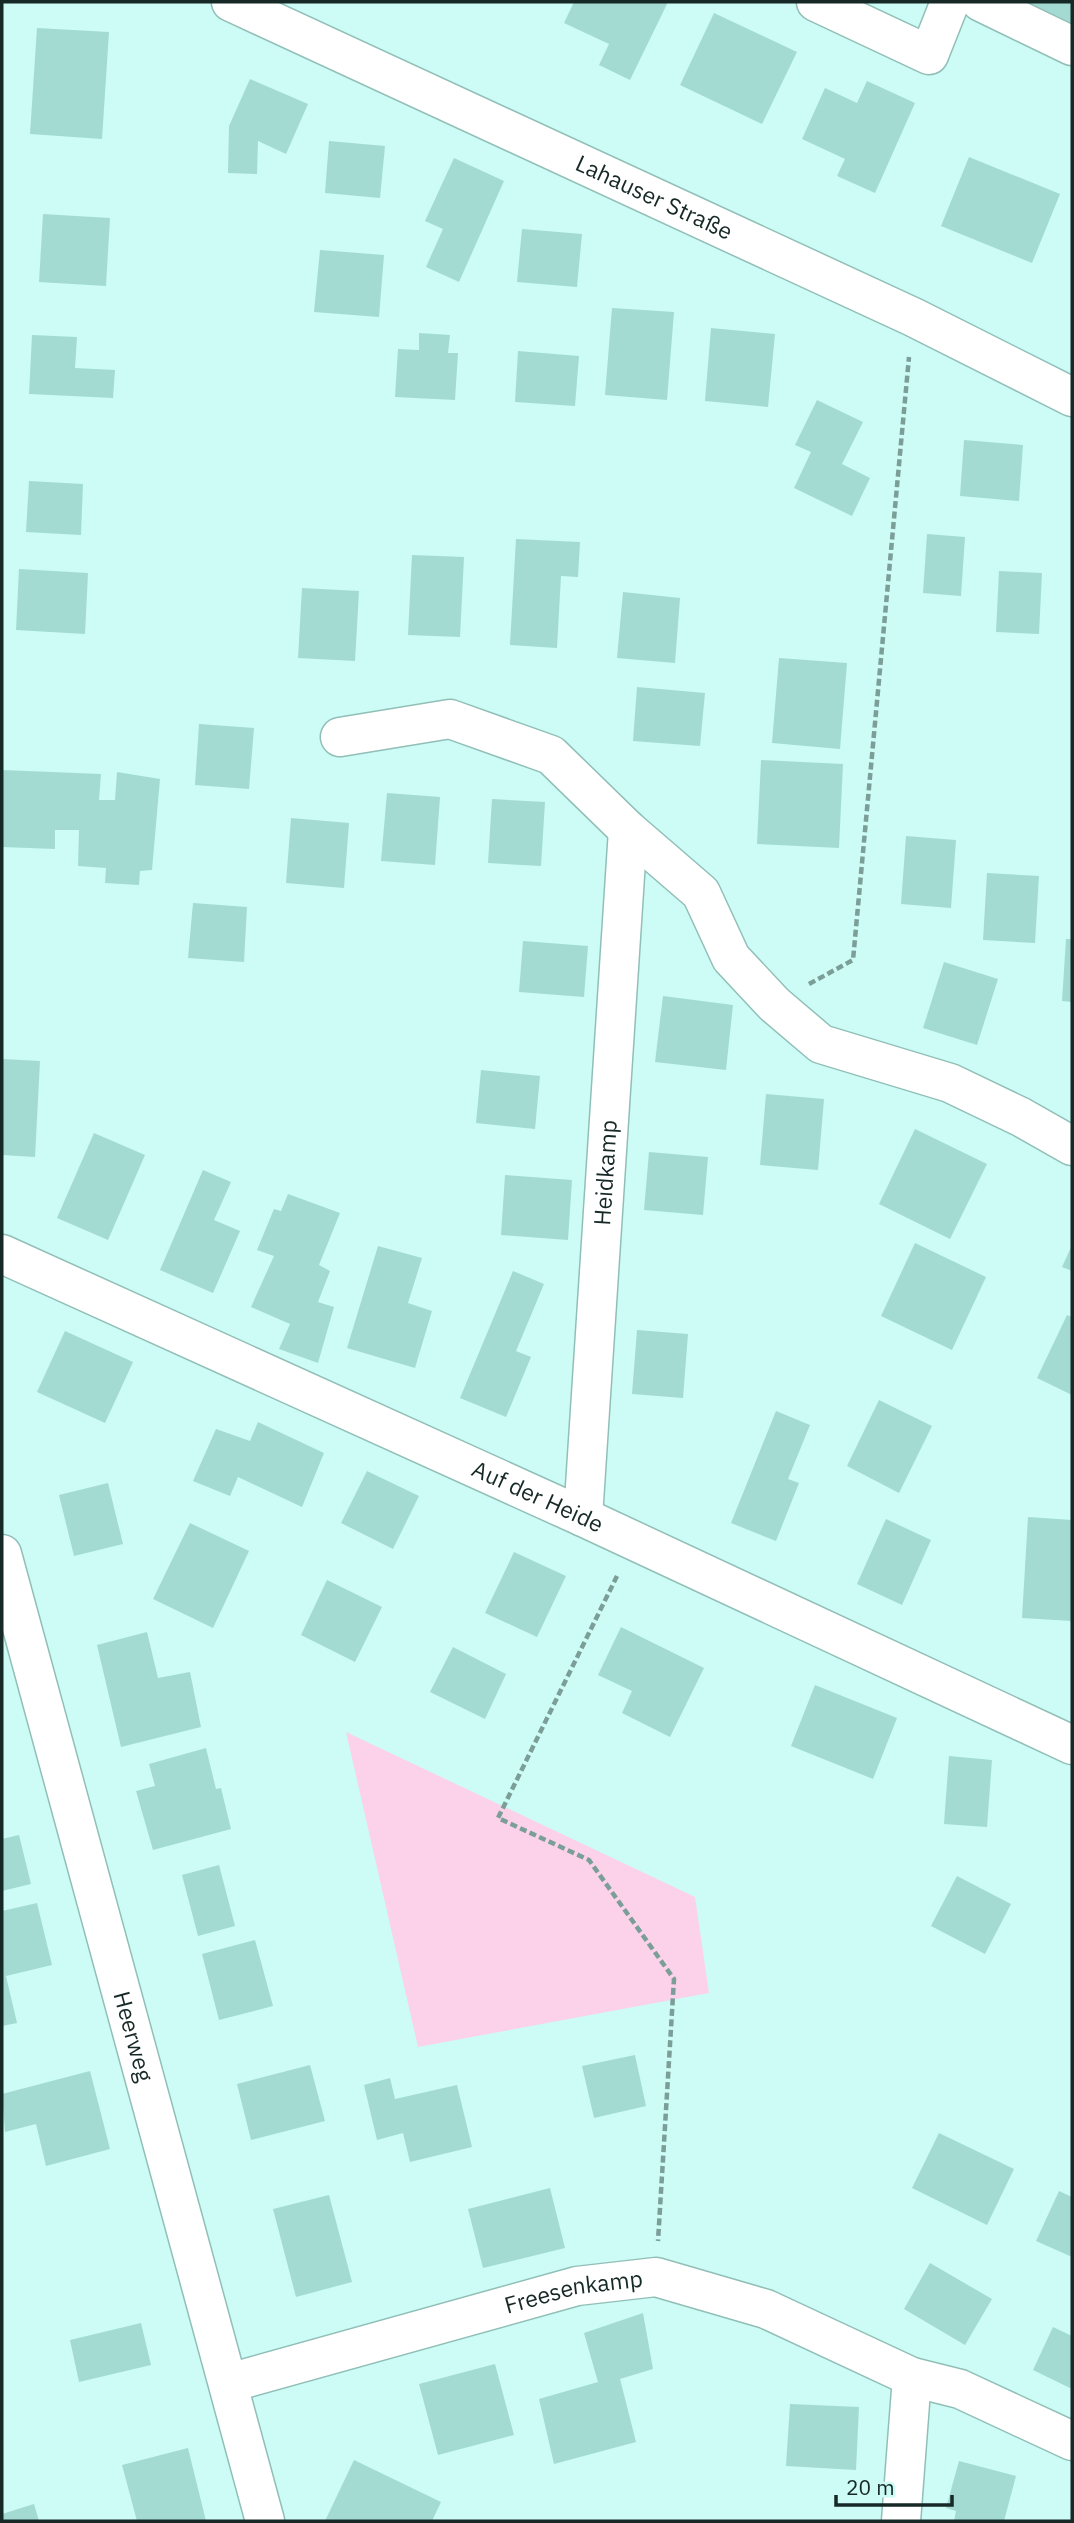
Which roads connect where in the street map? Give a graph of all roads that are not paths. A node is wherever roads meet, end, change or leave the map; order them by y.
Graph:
1 (231, 2) edge
2 (816, 2) edge
3 (950, 2) edge
4 (981, 2) edge
5 (1072, 46) edge
6 (1072, 397) edge
7 (340, 737) dead end
8 (628, 830) junction
9 (1072, 1146) edge
10 (2, 1254) edge
11 (583, 1517) junction
12 (2, 1554) edge
13 (8, 1598) edge
14 (1072, 1745) edge
15 (912, 2377) junction
16 (229, 2384) junction
17 (1072, 2441) edge
18 (265, 2521) edge
19 (901, 2521) edge

1 - 6 street, Lahauser Straße
2 - 3 street
4 - 5 street
7 - 8 street
8 - 9 street
8 - 11 street, Heidkamp
10 - 11 street, Auf der Heide
11 - 14 street, Auf der Heide
12 - 13 street, Heerweg
13 - 16 street, Heerweg
15 - 16 street, Freesenkamp
15 - 17 street, Freesenkamp
15 - 19 street
16 - 18 street, Heerweg

